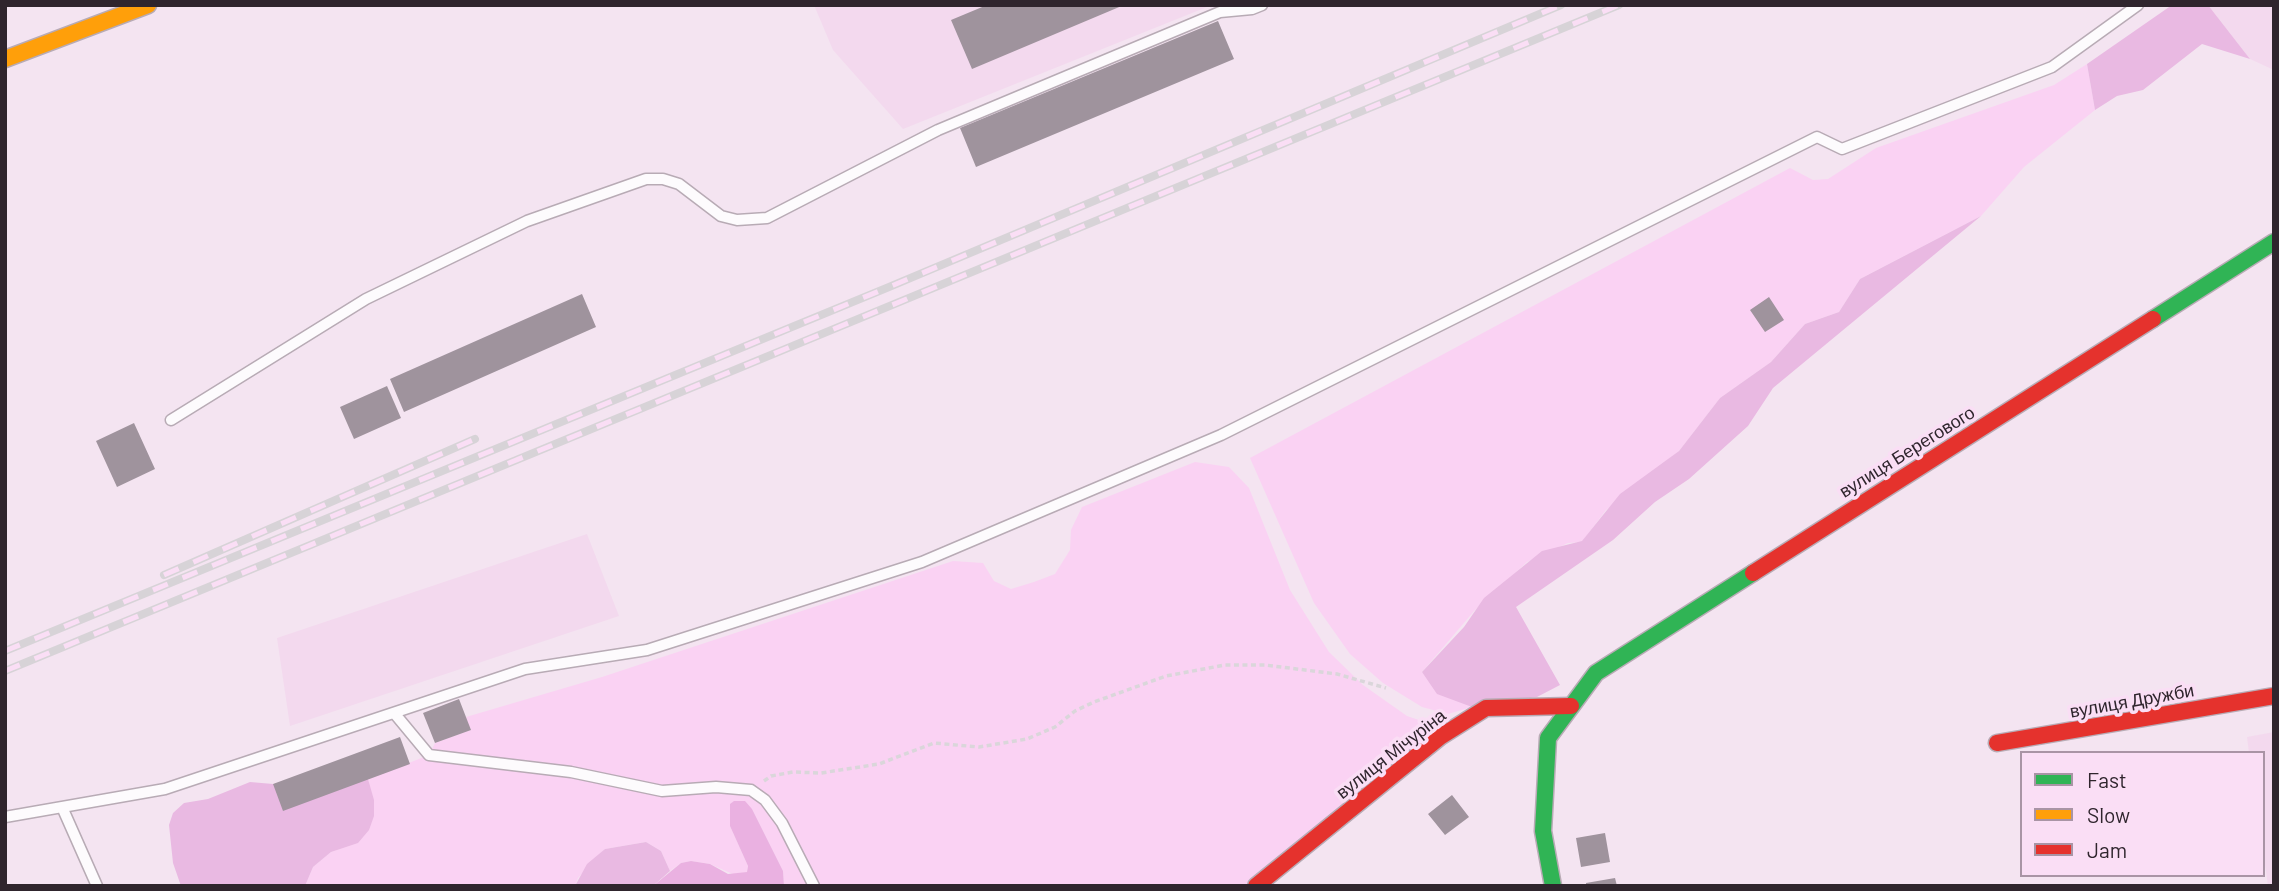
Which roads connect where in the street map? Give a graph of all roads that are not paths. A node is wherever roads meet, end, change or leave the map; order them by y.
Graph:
1 (148, 5) edge
2 (1262, 5) edge
3 (2138, 5) edge
4 (5, 59) edge
5 (2274, 242) edge
6 (171, 420) dead end
7 (2274, 696) edge
8 (1571, 706) junction
9 (395, 714) junction
10 (1997, 743) dead end
11 (62, 807) junction
12 (5, 817) edge
13 (97, 886) edge
14 (814, 886) edge
15 (1256, 886) edge
16 (1553, 886) edge

1 - 4 street
2 - 6 lane
3 - 9 lane
5 - 8 street, вулиця Берегового
7 - 10 street, вулиця Дружби
8 - 15 street, вулиця Мічуріна
8 - 16 street, вулиця Берегового
9 - 11 lane
9 - 14 lane
11 - 12 lane
11 - 13 lane

